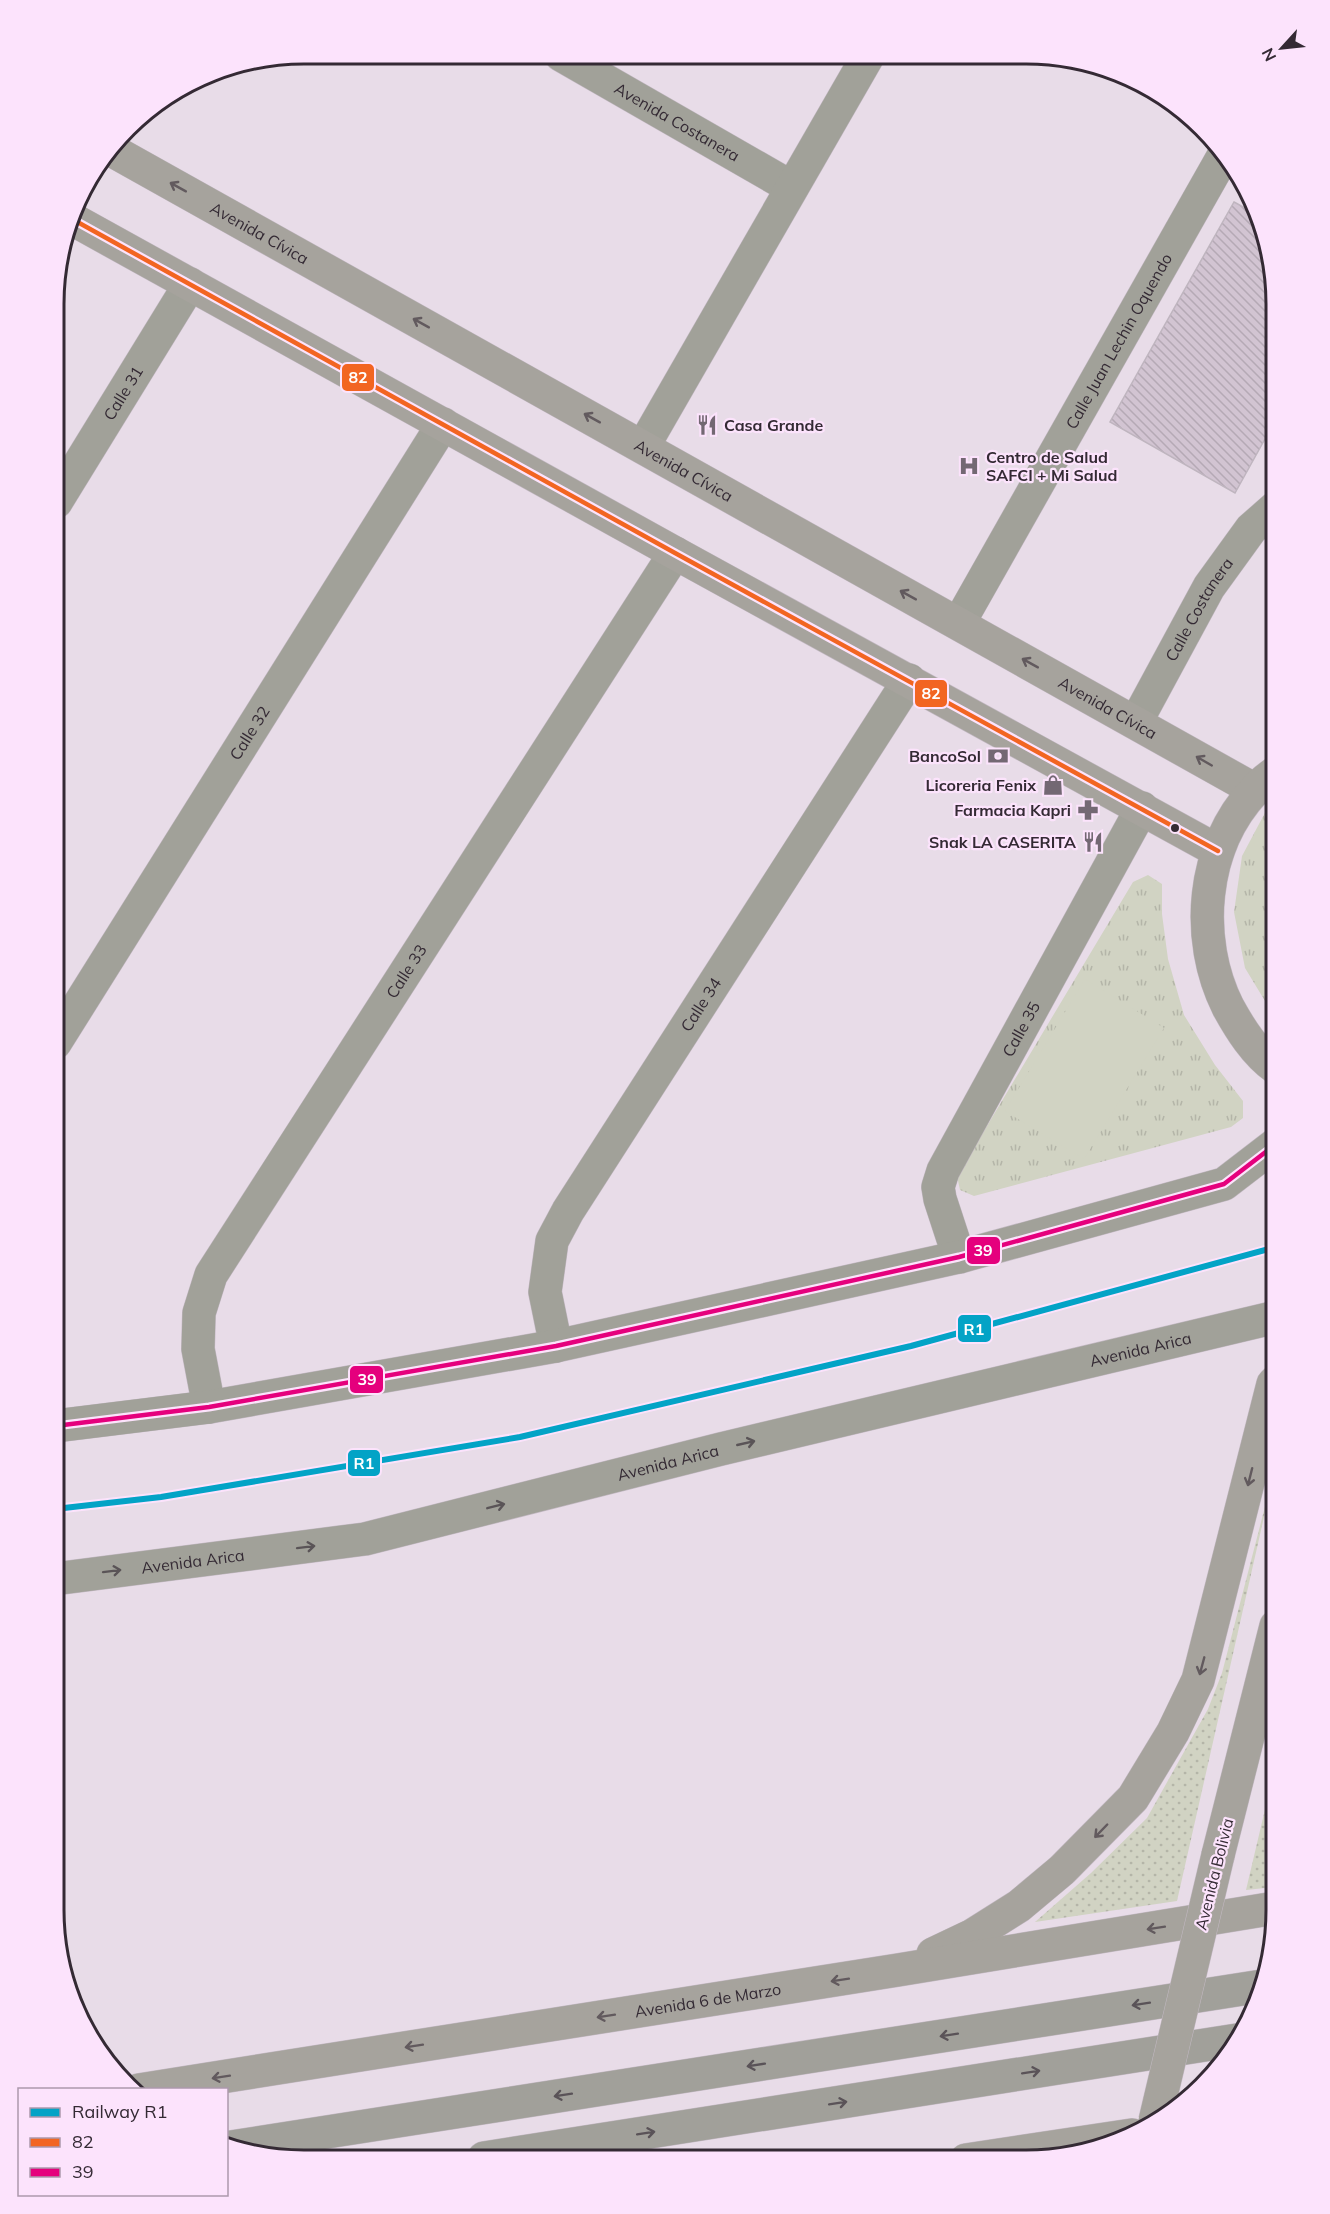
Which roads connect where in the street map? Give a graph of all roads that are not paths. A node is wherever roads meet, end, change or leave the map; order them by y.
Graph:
1 (577, 64) edge
2 (863, 64) edge
3 (118, 154) edge
4 (1219, 163) edge
5 (791, 187) junction
6 (79, 223) edge
7 (190, 284) junction
8 (443, 424) junction
9 (643, 447) junction
10 (64, 489) edge
11 (1266, 516) edge
12 (675, 553) junction
13 (959, 623) junction
14 (909, 680) junction
15 (1136, 722) junction
16 (1265, 781) edge
17 (1142, 808) junction
18 (1218, 851) junction
19 (64, 1029) edge
20 (1266, 1060) edge
21 (1266, 1152) edge
22 (959, 1257) junction
23 (1266, 1319) edge
24 (556, 1346) junction
25 (208, 1407) junction
26 (1266, 1412) edge
27 (64, 1425) edge
28 (64, 1578) edge
29 (1266, 1677) edge
30 (1266, 1909) edge
31 (898, 1970) junction
32 (1253, 1987) edge
33 (1226, 2042) edge
34 (152, 2088) edge
35 (1158, 2110) edge
36 (1087, 2141) edge
37 (253, 2144) edge
38 (1033, 2149) edge
39 (535, 2150) edge

1 - 5 street, Avenida Costanera
2 - 5 street
9 -> 3 main road, Avenida Cívica
4 - 13 street, Calle Juan Lechin Oquendo
5 - 9 street
6 - 7 main road
7 - 8 main road
7 - 10 street, Calle 31
8 - 12 main road
8 - 19 street, Calle 32
13 -> 9 main road, Avenida Cívica
11 - 15 street, Calle Costanera
12 - 14 main road
12 - 25 street, Calle 33
15 -> 13 main road, Avenida Cívica
14 - 17 main road
14 - 24 street, Calle 34
16 -> 15 main road, Avenida Cívica
16 - 18 main road
17 - 18 main road
17 - 22 street, Calle 35
18 - 20 main road
21 - 22 street
22 - 24 street
28 -> 23 street, Avenida Arica
24 - 25 street
25 - 27 street
26 -> 31 main road
29 - 35 main road, Avenida Bolivia, bridge
30 -> 31 main road, Avenida 6 de Marzo
31 -> 34 main road, Avenida 6 de Marzo
32 -> 37 highway
39 -> 33 highway
36 - 38 main road

